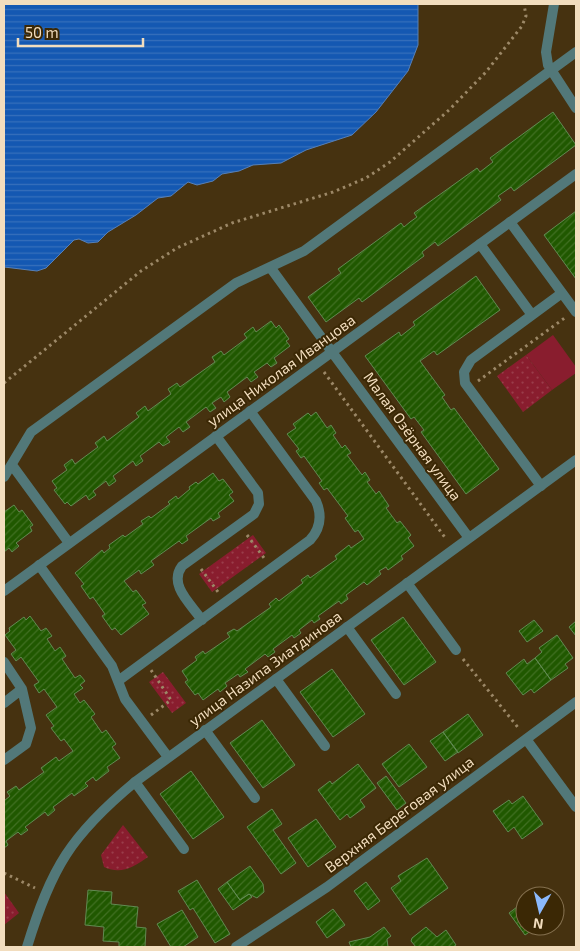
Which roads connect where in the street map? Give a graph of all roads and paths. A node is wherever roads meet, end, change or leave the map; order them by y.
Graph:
1 (524, 4) edge
2 (554, 4) edge
3 (576, 52) edge
4 (550, 72) junction
5 (576, 108) edge
6 (576, 174) edge
7 (510, 222) junction
8 (480, 244) junction
9 (270, 267) junction
10 (562, 293) junction
11 (576, 311) edge
12 (532, 315) junction
13 (332, 352) junction
14 (317, 363) junction
15 (4, 383) edge
16 (469, 388) junction
17 (250, 411) junction
18 (216, 436) junction
19 (576, 460) edge
20 (12, 465) junction
21 (4, 477) edge
22 (541, 486) junction
23 (240, 524) junction
24 (469, 538) junction
25 (70, 543) junction
26 (454, 549) junction
27 (193, 558) junction
28 (39, 565) junction
29 (272, 568) junction
30 (407, 583) junction
31 (4, 591) edge
32 (226, 602) junction
33 (202, 620) junction
34 (347, 627) junction
35 (456, 650) joint
36 (145, 661) junction
37 (4, 662) edge
38 (276, 679) junction
39 (118, 681) junction
40 (22, 689) junction
41 (396, 694) dead end
42 (4, 702) edge
43 (576, 702) edge
44 (142, 722) junction
45 (205, 730) junction
46 (526, 739) junction
47 (325, 746) dead end
48 (168, 757) junction
49 (4, 760) edge
50 (135, 782) junction
51 (255, 798) dead end
52 (576, 807) edge
53 (184, 849) dead end
54 (4, 873) edge
55 (45, 892) junction
56 (27, 947) edge
57 (236, 947) edge

1 - 15 path
2 - 4 street
3 - 4 street
4 - 5 street
4 - 9 street
6 - 7 street, улица Николая Иванцова
7 - 8 street, улица Николая Иванцова
7 - 10 street
8 - 12 street
8 - 13 street, улица Николая Иванцова
9 - 13 street, Малая Озёрная улица
9 - 20 street
10 - 11 street
10 - 12 street
11 - 16 path
12 - 16 street
13 - 14 street, улица Николая Иванцова
13 - 24 street, Малая Озёрная улица
14 - 17 street, улица Николая Иванцова
14 - 26 path
16 - 22 street
17 - 18 street, улица Николая Иванцова
17 - 29 street
18 - 23 street
18 - 25 street, улица Николая Иванцова
19 - 22 street, улица Назипа Зиатдинова
20 - 21 street
20 - 25 street
22 - 24 street, улица Назипа Зиатдинова
23 - 27 street
23 - 29 path
24 - 26 street, улица Назипа Зиатдинова
25 - 28 street, улица Николая Иванцова
26 - 30 street, улица Назипа Зиатдинова
27 - 32 path
27 - 33 street
28 - 31 street, улица Николая Иванцова
28 - 39 street
29 - 32 street
30 - 34 street, улица Назипа Зиатдинова
30 - 35 street
32 - 33 street
33 - 36 street
34 - 38 street, улица Назипа Зиатдинова
34 - 41 street
35 - 46 path
36 - 39 street
36 - 44 path
37 - 40 street
38 - 45 street, улица Назипа Зиатдинова
38 - 47 street
39 - 44 street
40 - 42 street
40 - 49 street
43 - 46 street, Верхняя Береговая улица
44 - 48 street
45 - 48 street, улица Назипа Зиатдинова
45 - 51 street
46 - 52 street
46 - 57 street, Верхняя Береговая улица
48 - 50 street, улица Назипа Зиатдинова
50 - 53 street
50 - 55 street, улица Назипа Зиатдинова
54 - 55 path
55 - 56 street, улица Назипа Зиатдинова

